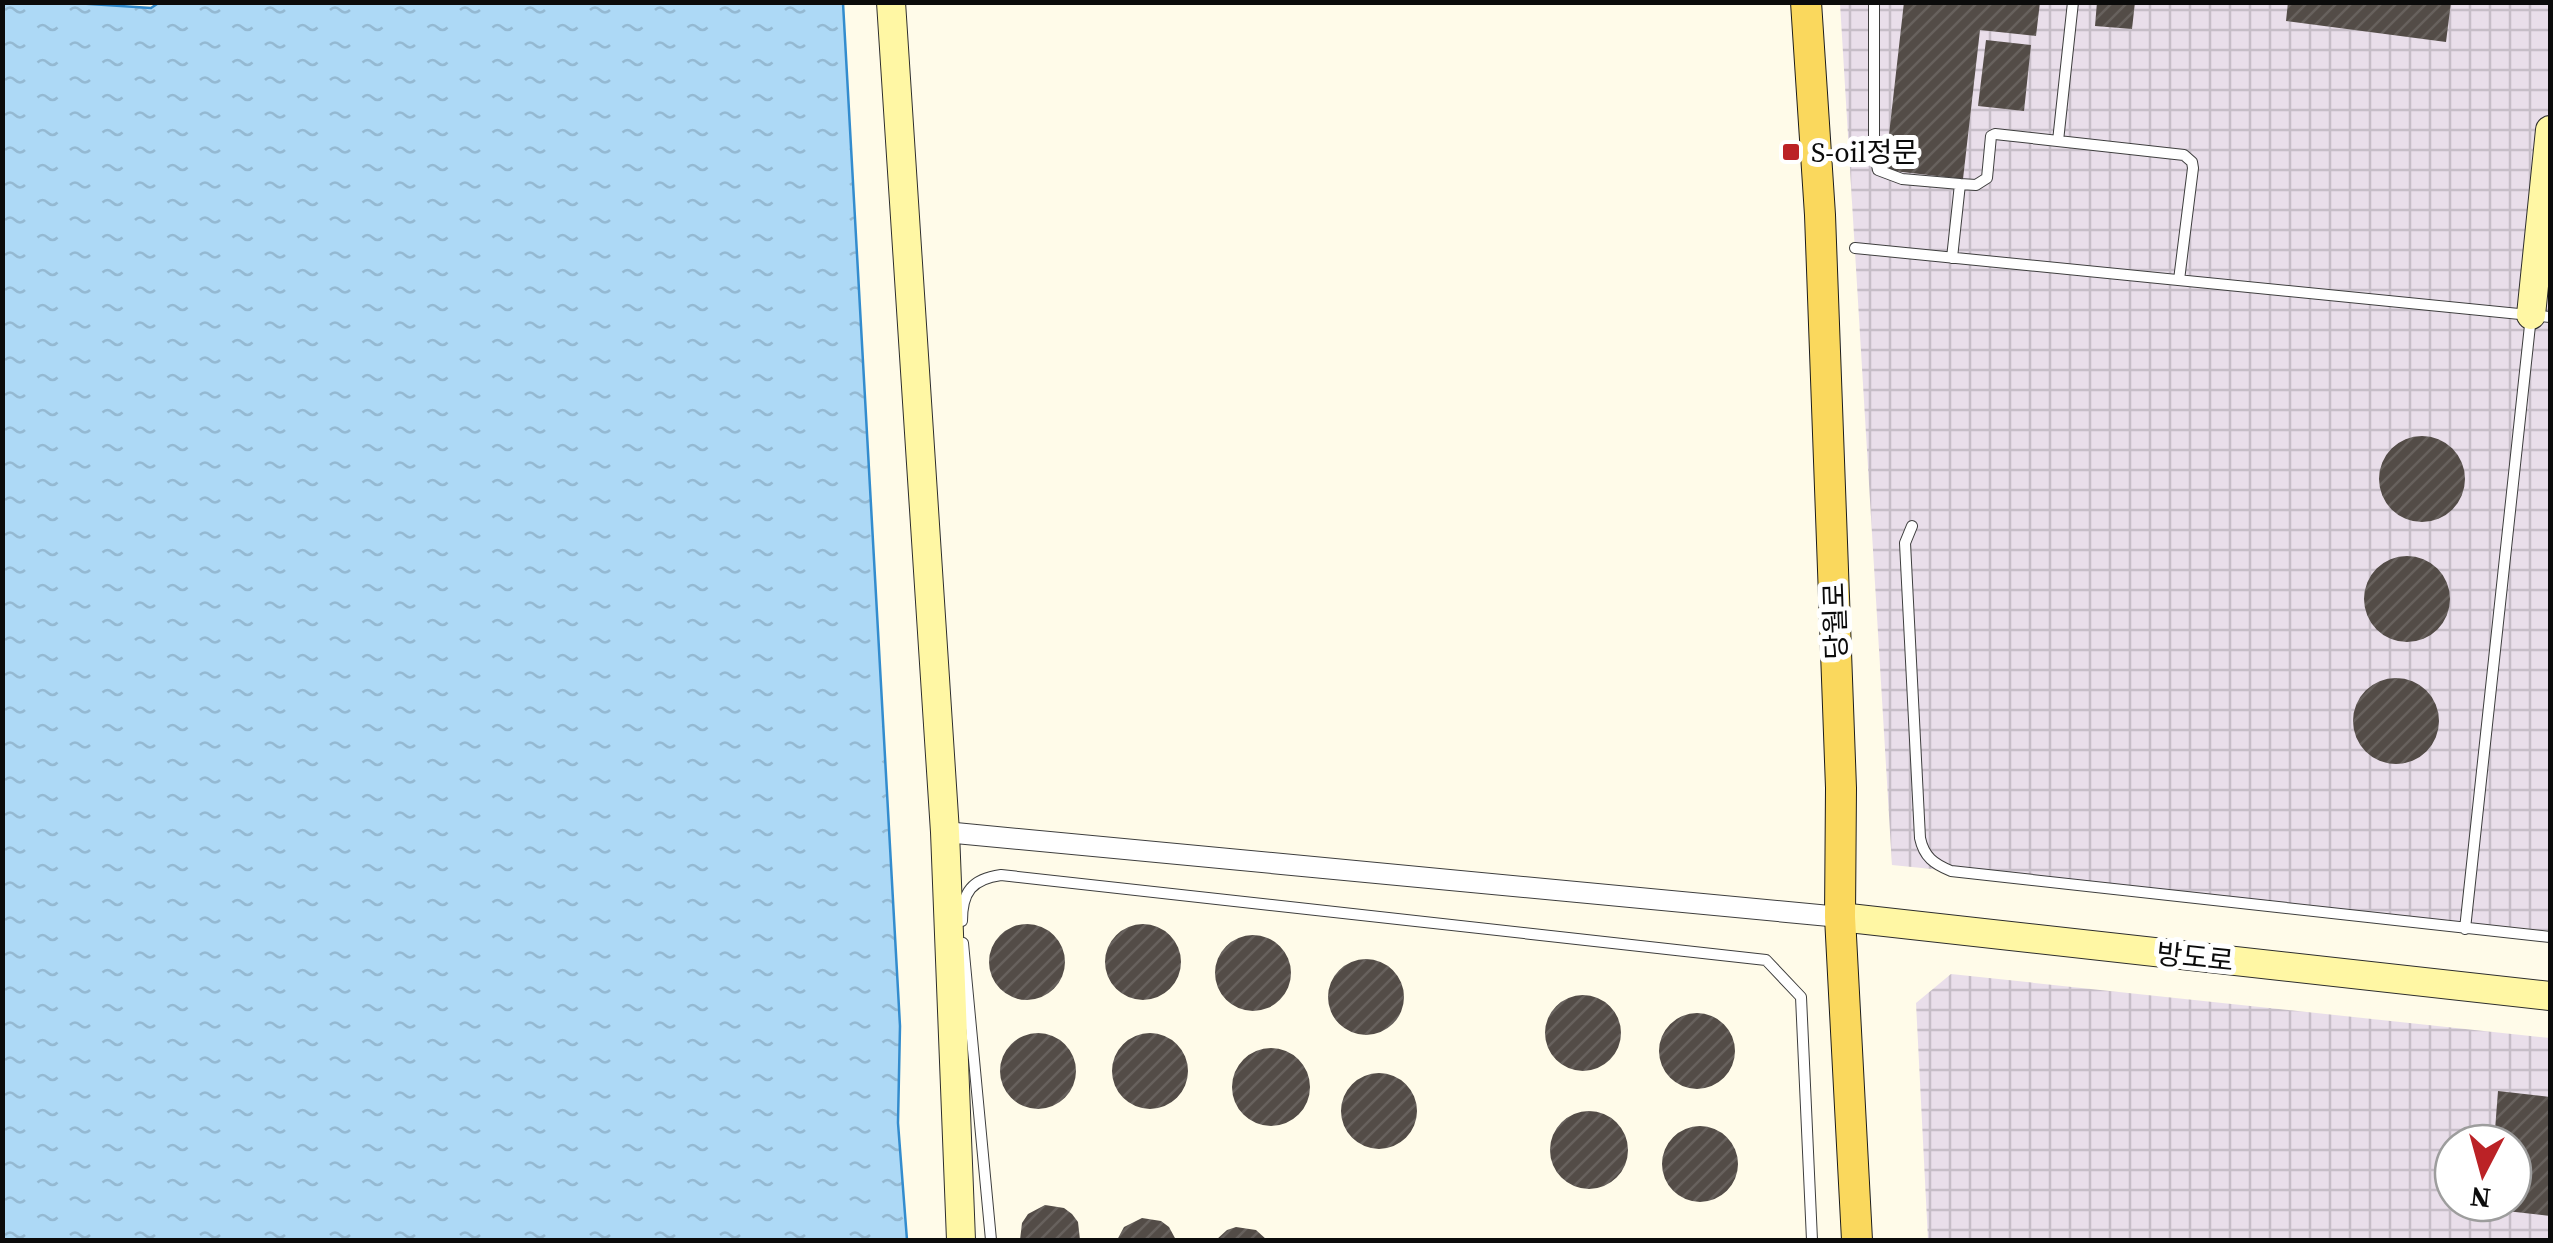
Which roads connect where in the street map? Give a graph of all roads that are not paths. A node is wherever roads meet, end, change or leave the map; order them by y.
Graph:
1 (890, 2) edge
2 (1806, 2) edge
3 (1874, 2) edge
4 (2073, 2) edge
5 (2550, 130) edge
6 (2058, 141) junction
7 (1960, 184) junction
8 (1855, 248) dead end
9 (1952, 258) junction
10 (2179, 280) junction
11 (2541, 316) edge
12 (1912, 526) dead end
13 (944, 832) junction
14 (1840, 917) junction
15 (2465, 929) junction
16 (2550, 938) edge
17 (2550, 996) edge
18 (961, 1240) edge
19 (991, 1240) edge
20 (1812, 1240) edge
21 (1858, 1240) edge

1 - 13 main road
2 - 14 main road, 당월로
3 - 7 lane
4 - 6 lane
5 - 11 main road
6 - 7 lane
6 - 10 lane
7 - 9 lane
8 - 9 lane
9 - 10 lane
10 - 11 lane
11 - 15 lane
12 - 15 lane
13 - 14 street
13 - 18 main road
14 - 17 main road, 방도로
14 - 21 main road, 당월로
15 - 16 lane
19 - 20 lane

